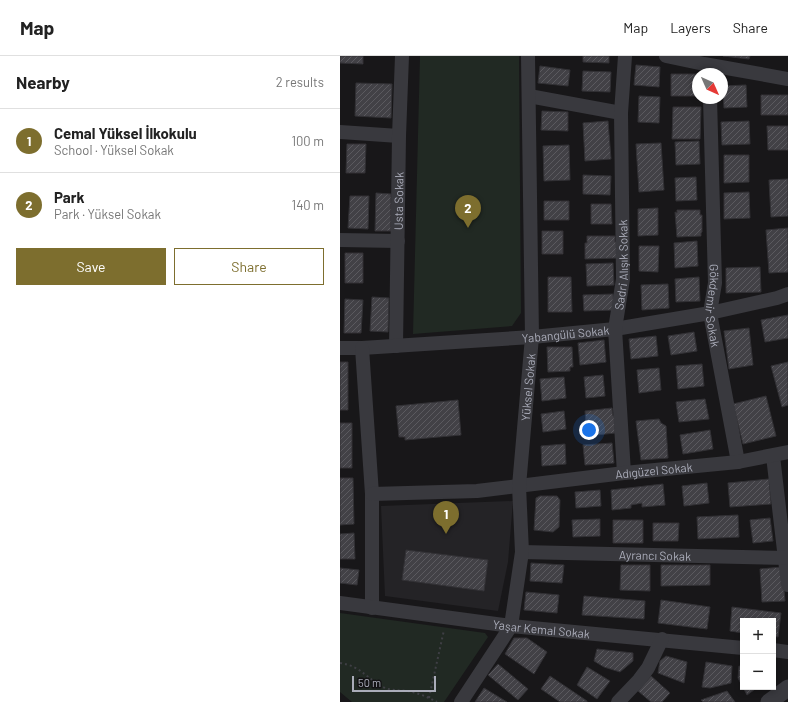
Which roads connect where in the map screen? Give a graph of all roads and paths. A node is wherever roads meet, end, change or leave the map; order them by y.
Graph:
1 (402, 56) edge
2 (528, 56) edge
3 (625, 56) edge
4 (666, 56) edge
5 (709, 65) edge
6 (788, 78) edge
7 (529, 96) junction
8 (710, 104) edge
9 (621, 113) junction
10 (340, 132) edge
11 (399, 136) junction
12 (340, 240) edge
13 (398, 241) junction
14 (788, 294) edge
15 (710, 313) junction
16 (615, 329) junction
17 (532, 337) junction
18 (396, 346) junction
19 (340, 348) edge
20 (362, 348) junction
21 (788, 452) edge
22 (773, 456) junction
23 (738, 462) junction
24 (624, 473) junction
25 (519, 486) junction
26 (372, 494) junction
27 (522, 552) junction
28 (786, 558) edge
29 (788, 585) edge
30 (340, 603) edge
31 (372, 608) junction
32 (447, 617) junction
33 (511, 626) junction
34 (662, 640) junction
35 (740, 648) edge
36 (776, 650) edge
37 (788, 652) edge
38 (340, 663) edge
39 (788, 688) edge
40 (429, 698) junction
41 (437, 702) edge
42 (461, 702) edge
43 (618, 702) edge
44 (769, 702) edge

1 - 11 street, Usta Sokak
2 - 7 street, Yüksel Sokak
3 - 9 street, Sadri Alışık Sokak
4 - 5 street
5 - 6 street
7 - 9 street
7 - 17 street, Yüksel Sokak
8 - 15 street, Gökdemir Sokak
9 - 16 street, Sadri Alışık Sokak
10 - 11 street
11 - 13 street, Usta Sokak
12 - 13 street
13 - 18 street, Usta Sokak
14 - 15 street, Yabangülü Sokak
15 - 16 street, Yabangülü Sokak
15 - 23 street, Gökdemir Sokak
16 - 17 street, Yabangülü Sokak
16 - 24 street, Sadri Alışık Sokak
17 - 18 street, Yabangülü Sokak
17 - 25 street, Yüksel Sokak
18 - 20 street, Yabangülü Sokak
19 - 20 street, Yabangülü Sokak
20 - 26 street
21 - 22 street, Adıgüzel Sokak
22 - 23 street, Adıgüzel Sokak
22 - 28 street
23 - 24 street, Adıgüzel Sokak
24 - 25 street, Adıgüzel Sokak
25 - 26 street, Adıgüzel Sokak
25 - 27 street, Yüksel Sokak
26 - 31 street
27 - 28 street, Ayrancı Sokak
27 - 33 street, Yüksel Sokak
28 - 29 street
30 - 31 street, Yaşar Kemal Sokak
31 - 32 street, Yaşar Kemal Sokak
32 - 33 street, Yaşar Kemal Sokak
32 - 40 path
33 - 34 street, Yaşar Kemal Sokak
33 - 42 street, Yüksel Sokak
34 - 35 street, Yaşar Kemal Sokak
34 - 43 street
36 - 37 street
38 - 40 path
39 - 44 street
40 - 41 path

